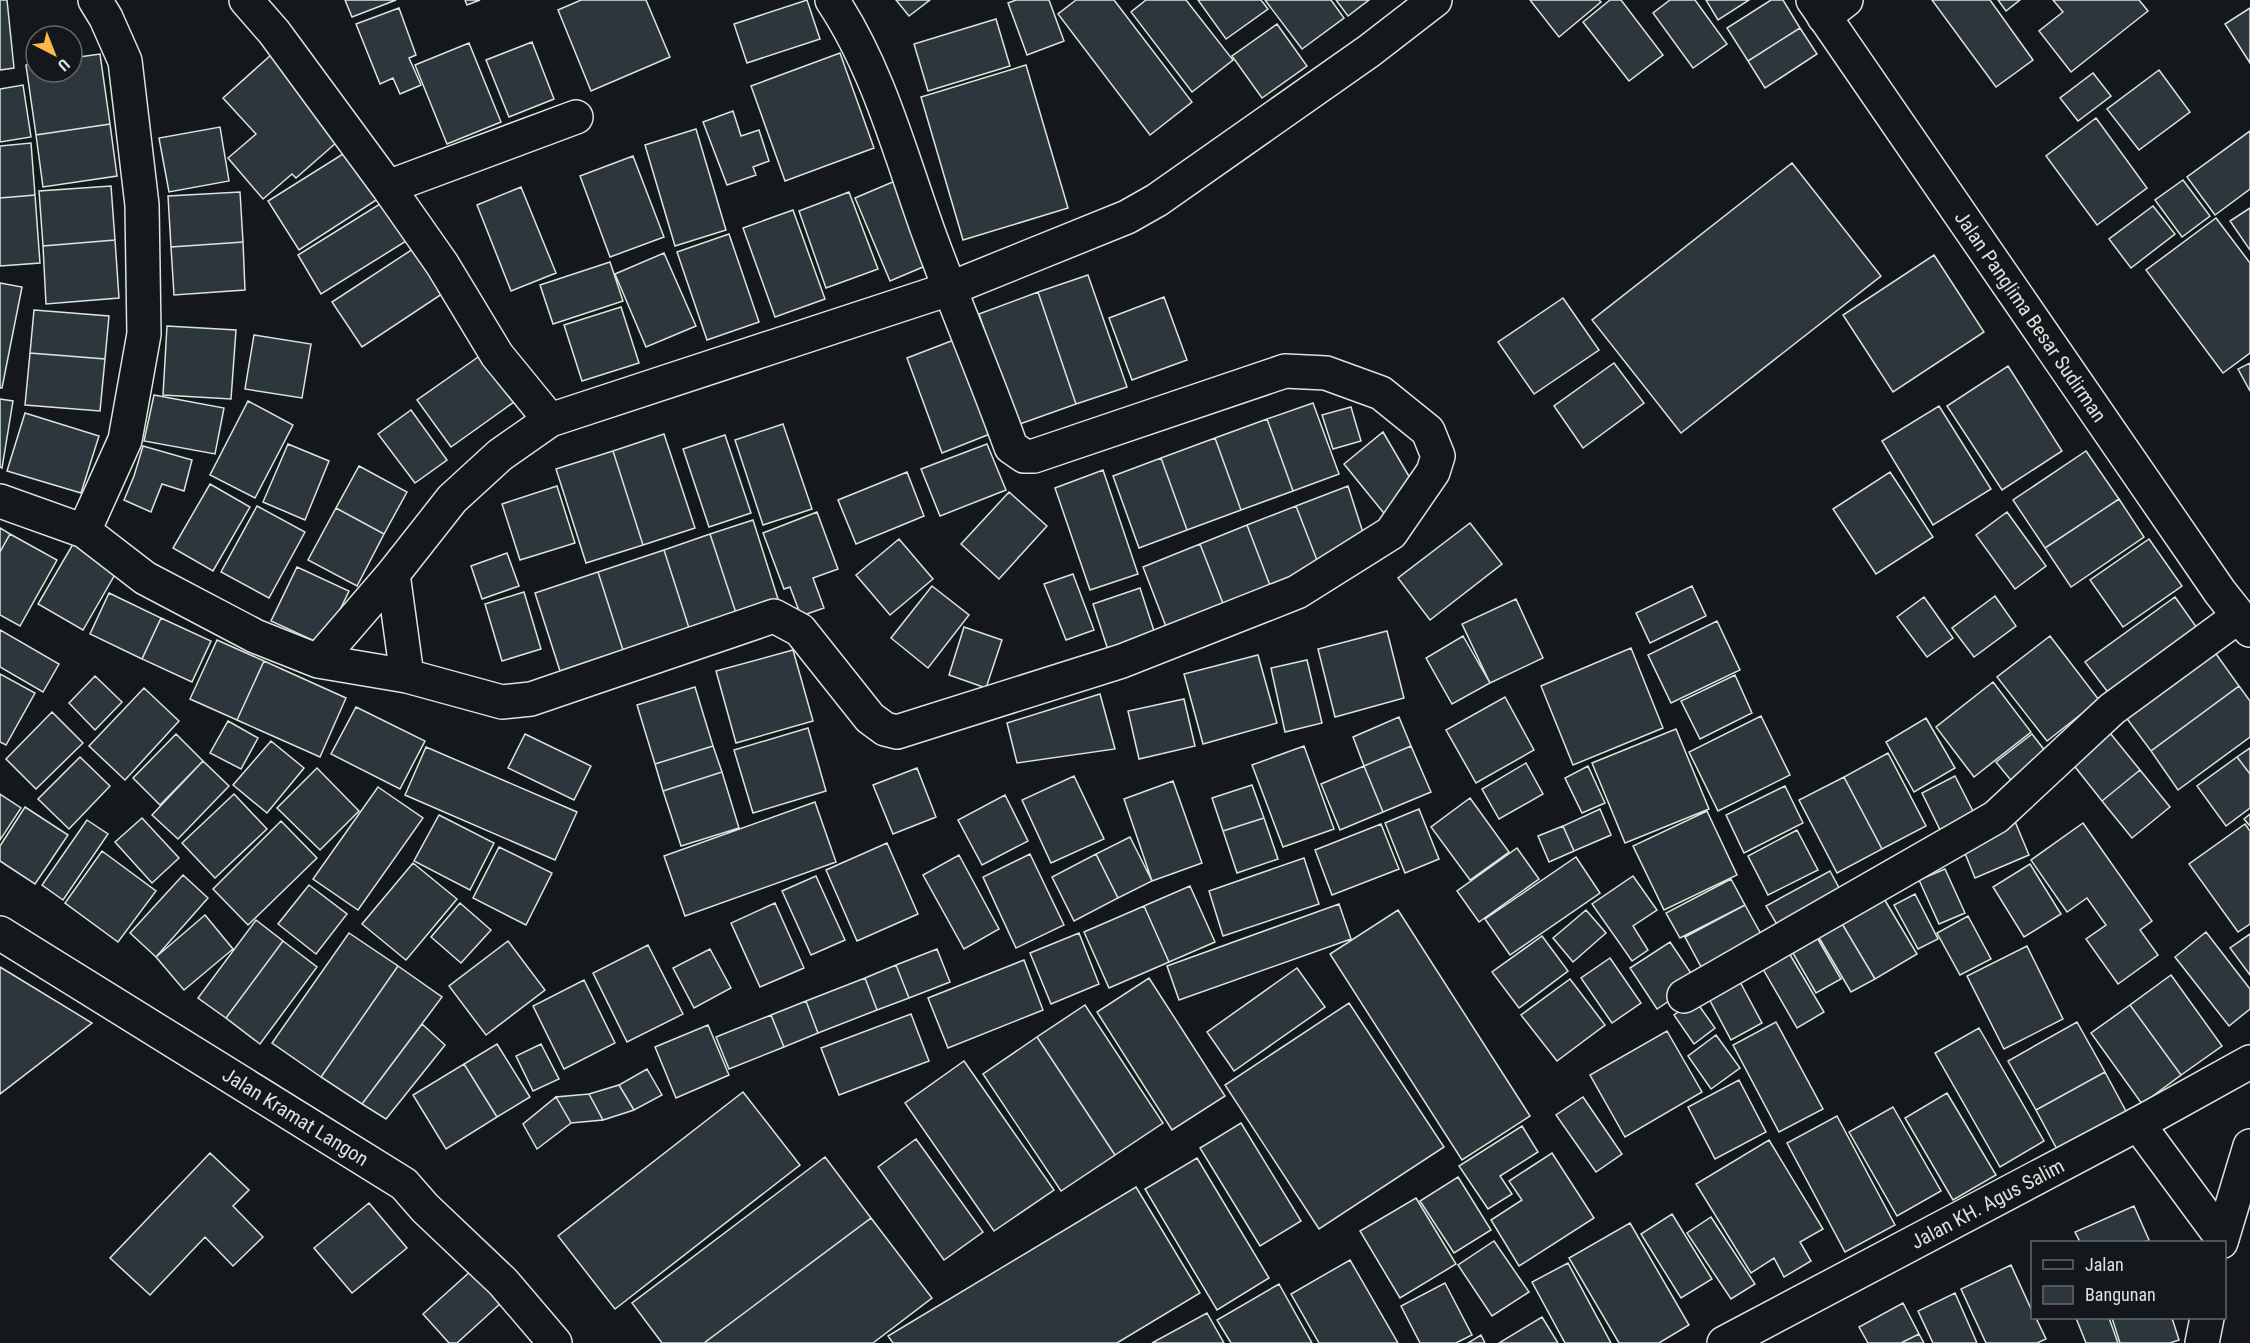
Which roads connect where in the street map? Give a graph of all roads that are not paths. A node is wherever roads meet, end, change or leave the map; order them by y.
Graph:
1 (95, 0) edge
2 (246, 0) edge
3 (832, 0) edge
4 (1434, 0) edge
5 (1828, 6) edge
6 (576, 117) dead end
7 (388, 188) junction
8 (949, 289) junction
9 (550, 420) junction
10 (0, 501) edge
11 (84, 531) junction
12 (393, 574) junction
13 (2245, 623) edge
14 (318, 661) junction
15 (407, 676) junction
16 (0, 933) edge
17 (1684, 996) dead end
18 (2250, 1062) edge
19 (2138, 1124) junction
20 (2250, 1146) edge
21 (2222, 1240) edge
22 (2206, 1319) edge
23 (555, 1343) edge
24 (1724, 1343) edge
25 (2202, 1343) edge

1 - 11 street
2 - 7 street
3 - 8 street
4 - 8 street
5 - 13 street, Jalan Panglima Besar Sudirman
6 - 7 street
7 - 9 street
8 - 9 street
8 - 15 street
9 - 12 street
10 - 11 street
11 - 14 street
12 - 14 street
12 - 15 street
13 - 17 street
14 - 15 street
16 - 23 street, Jalan Kramat Langon
18 - 19 street, Jalan KH. Agus Salim
19 - 21 street
19 - 24 street, Jalan KH. Agus Salim
20 - 21 street
22 - 25 street

